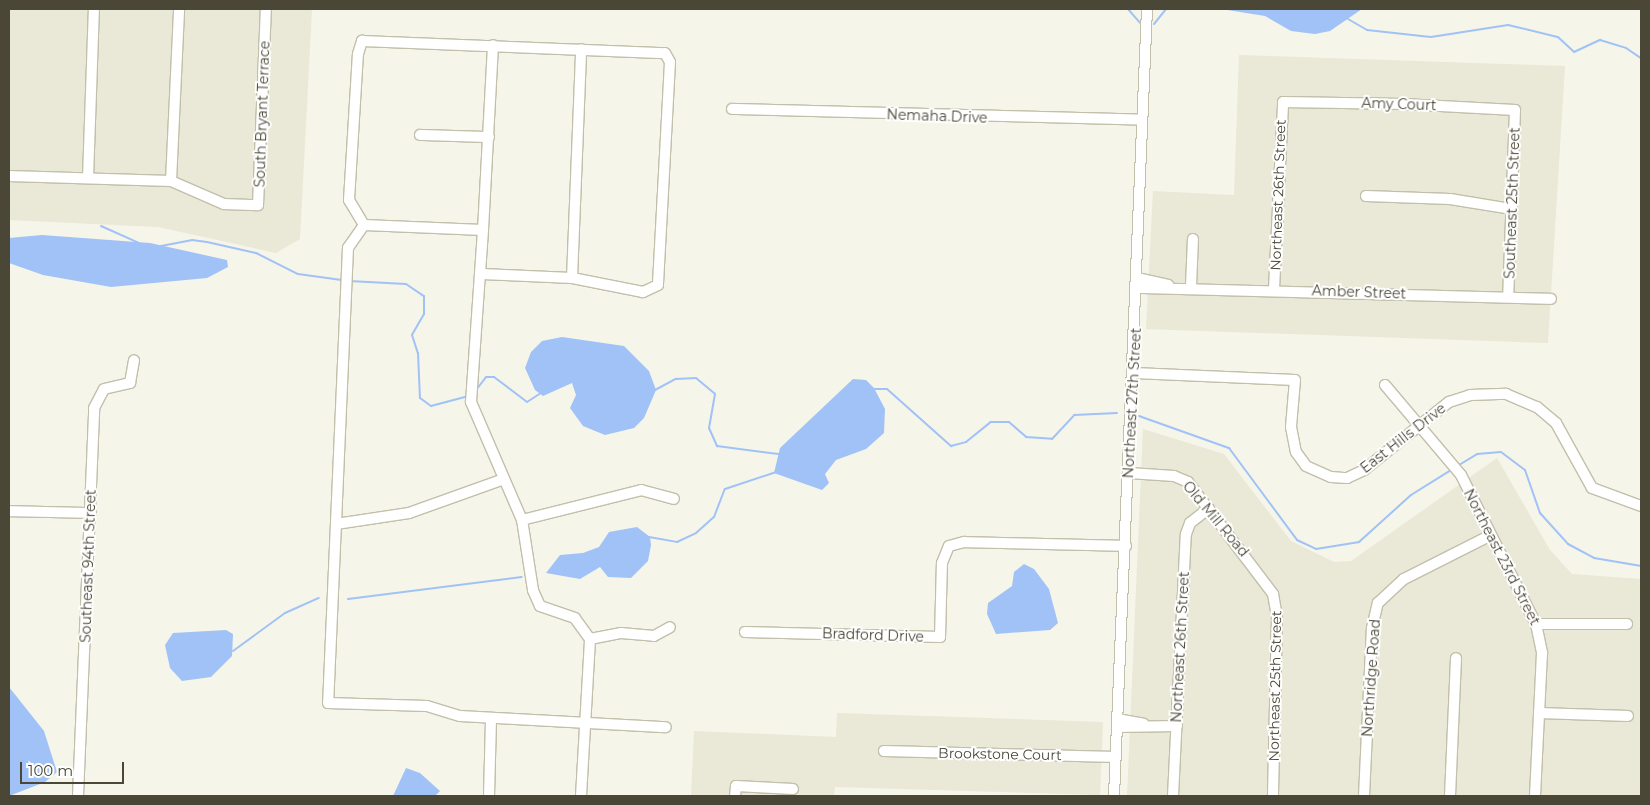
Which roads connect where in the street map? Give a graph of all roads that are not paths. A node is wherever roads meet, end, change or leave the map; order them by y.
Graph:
1 (94, 9) edge
2 (179, 9) edge
3 (266, 9) edge
4 (1148, 9) edge
5 (493, 45) junction
6 (581, 49) junction
7 (1283, 102) joint
8 (732, 109) dead end
9 (1514, 110) joint
10 (1142, 120) junction
11 (420, 135) dead end
12 (489, 137) junction
13 (9, 176) edge
14 (88, 178) junction
15 (171, 181) junction
16 (1366, 196) dead end
17 (1512, 209) junction
18 (364, 225) junction
19 (483, 230) junction
20 (1193, 239) dead end
21 (482, 274) junction
22 (572, 278) junction
23 (1138, 283) junction
24 (1191, 286) junction
25 (1274, 289) junction
26 (1508, 297) junction
27 (1551, 298) dead end
28 (134, 360) dead end
29 (1134, 373) junction
30 (1385, 385) dead end
31 (1419, 423) junction
32 (1129, 473) junction
33 (504, 479) junction
34 (674, 499) dead end
35 (1641, 506) edge
36 (1209, 508) junction
37 (9, 511) edge
38 (90, 513) junction
39 (522, 520) junction
40 (336, 524) junction
41 (1491, 535) junction
42 (1126, 546) junction
43 (1264, 578) joint
44 (1536, 624) junction
45 (1627, 624) dead end
46 (670, 628) dead end
47 (745, 632) dead end
48 (590, 639) junction
49 (1456, 658) dead end
50 (1539, 712) junction
51 (1628, 716) dead end
52 (492, 718) junction
53 (585, 722) junction
54 (1117, 723) junction
55 (1177, 726) junction
56 (666, 727) dead end
57 (884, 751) dead end
58 (1116, 757) junction
59 (793, 789) dead end
60 (736, 791) edge
61 (78, 796) edge
62 (488, 796) edge
63 (581, 796) edge
64 (1114, 796) edge
65 (1173, 796) edge
66 (1273, 796) edge
67 (1364, 796) edge
68 (1450, 796) edge
69 (1535, 796) edge

1 - 14 street
2 - 15 street
3 - 15 street, South Bryant Terrace
4 - 10 street, Northeast 27th Street
5 - 6 street
5 - 12 street
5 - 18 street
6 - 22 street
6 - 22 street
7 - 9 street, Amy Court
7 - 25 street, Northeast 26th Street
8 - 10 street, Nemaha Drive
9 - 17 street, Southeast 25th Street
10 - 23 street, Northeast 27th Street
11 - 12 street
12 - 19 street
13 - 14 street, South Bryant Terrace
14 - 15 street, South Bryant Terrace
16 - 17 street
17 - 26 street, Southeast 25th Street
18 - 19 street
18 - 40 street
19 - 21 street
20 - 24 street
21 - 22 street
21 - 33 street
23 - 24 street, Amber Street
23 - 29 street, Northeast 27th Street
24 - 25 street, Amber Street
25 - 26 street, Amber Street
26 - 27 street, Amber Street
28 - 38 street, Southeast 94th Street
29 - 31 street, East Hills Drive
29 - 32 street, Northeast 27th Street
30 - 31 street, Northeast 23rd Street
31 - 35 street, East Hills Drive
31 - 41 street, Northeast 23rd Street
32 - 36 street, Old Mill Road
32 - 42 street, Northeast 27th Street
33 - 39 street
33 - 40 street
34 - 39 street
36 - 43 street, Old Mill Road
36 - 55 street, Northeast 26th Street
37 - 38 street
38 - 61 street, Southeast 94th Street
39 - 48 street
40 - 52 street
41 - 44 street, Northeast 23rd Street
41 - 67 street, Northridge Road
42 - 47 street, Bradford Drive
42 - 54 street, Northeast 27th Street
43 - 66 street, Northeast 25th Street
44 - 45 street
44 - 50 street, Northeast 23rd Street
46 - 48 street
48 - 53 street
49 - 68 street
50 - 51 street
50 - 69 street, Northeast 23rd Street
52 - 53 street
52 - 62 street
53 - 56 street
53 - 63 street
54 - 55 street
54 - 58 street, Northeast 27th Street
55 - 65 street, Northeast 26th Street
57 - 58 street, Brookstone Court
58 - 64 street, Northeast 27th Street
59 - 60 street

